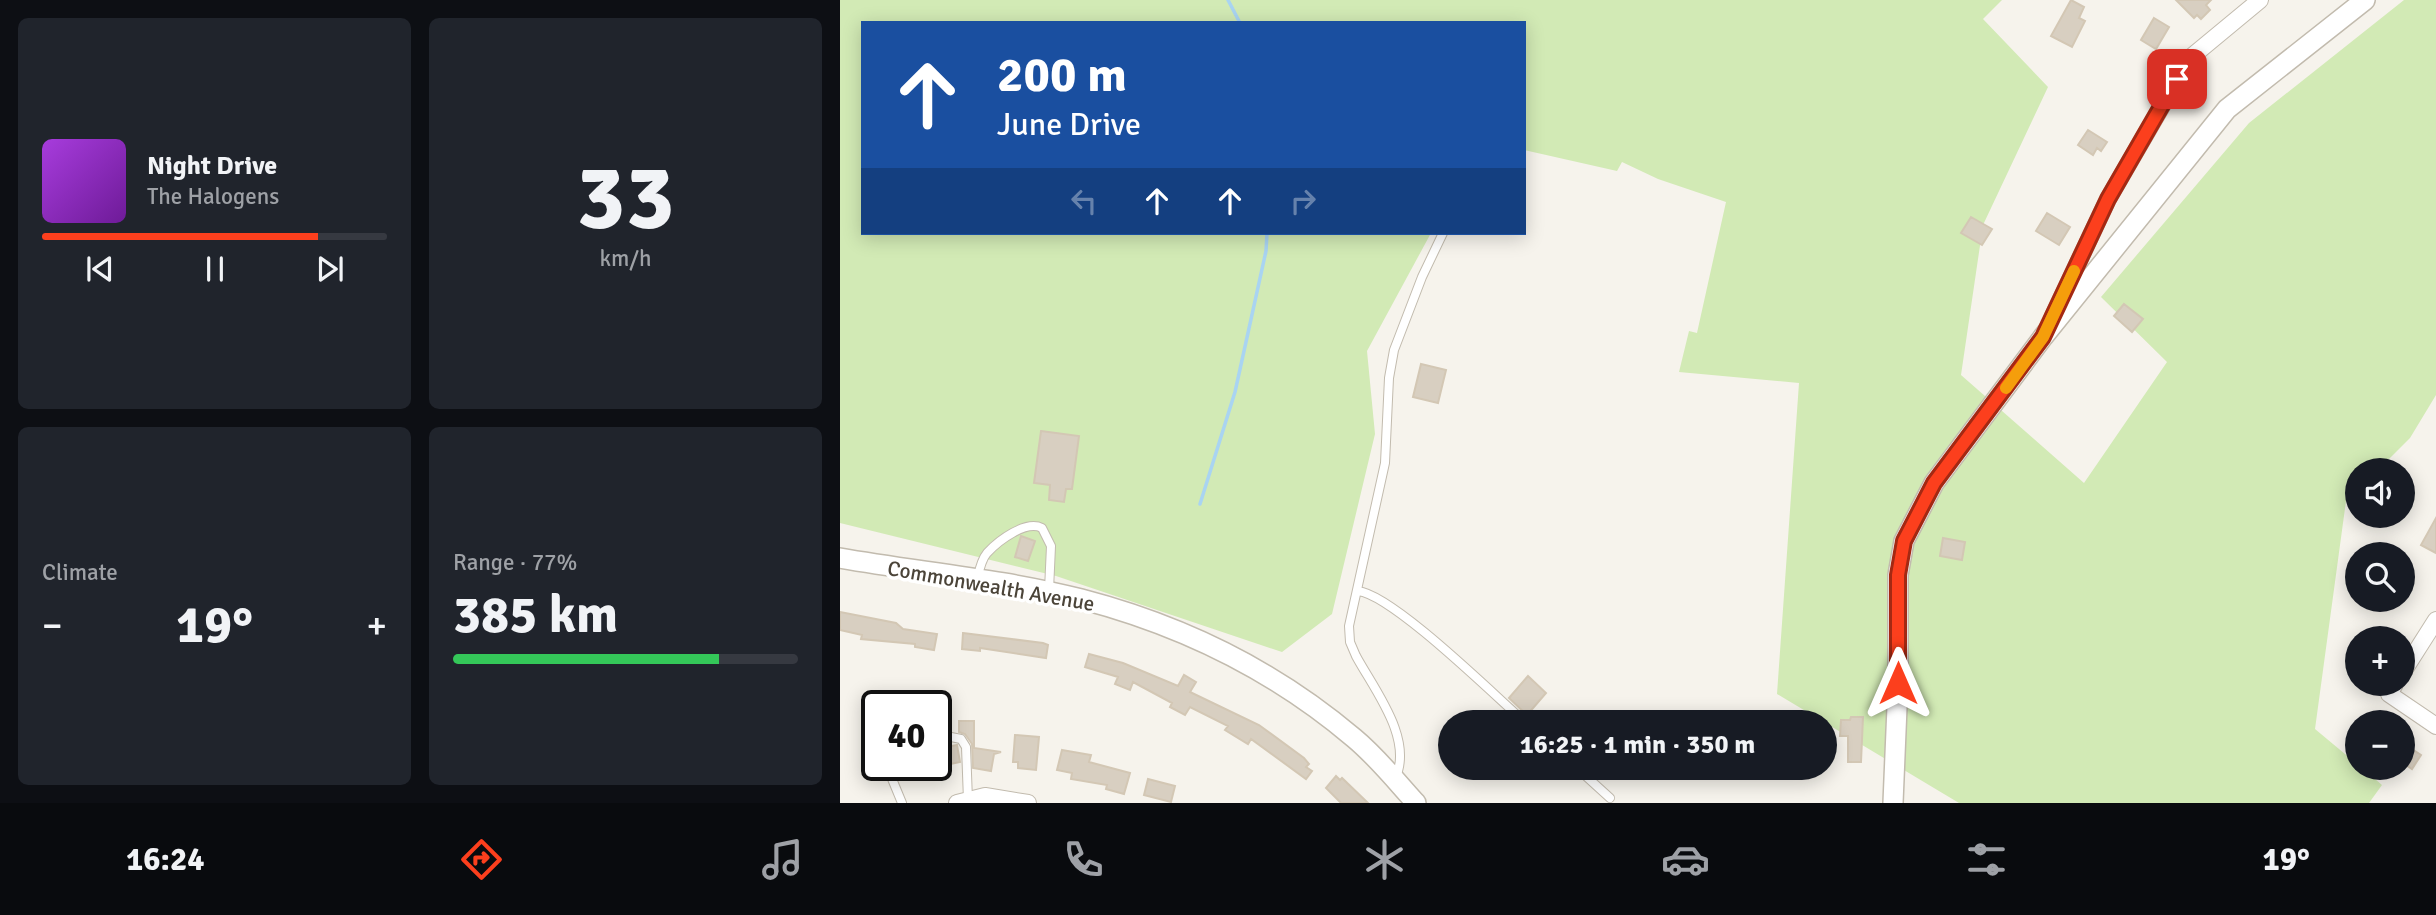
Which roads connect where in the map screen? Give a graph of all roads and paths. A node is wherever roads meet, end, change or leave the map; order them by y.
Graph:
1 (2260, 0) edge
2 (2365, 0) edge
3 (1442, 235) edge
4 (2043, 337) junction
5 (840, 558) edge
6 (977, 581) junction
7 (1358, 590) junction
8 (1048, 593) junction
9 (2436, 620) edge
10 (2415, 653) edge
11 (2400, 696) edge
12 (1511, 710) edge
13 (2436, 726) edge
14 (952, 737) edge
15 (1395, 779) junction
16 (1590, 780) edge
17 (893, 781) edge
18 (1610, 798) dead end
19 (962, 801) edge
20 (901, 803) edge
21 (1028, 803) edge
22 (1416, 803) edge
23 (1893, 803) edge

1 - 4 street
2 - 4 street
3 - 7 lane
4 - 23 street
5 - 6 street, Commonwealth Avenue
6 - 8 street, Commonwealth Avenue
6 - 8 lane
7 - 12 lane
7 - 15 lane
8 - 15 street, Commonwealth Avenue
9 - 10 street
11 - 13 street
14 - 19 lane
15 - 22 street, Commonwealth Avenue
16 - 18 lane
17 - 20 lane
19 - 21 street

